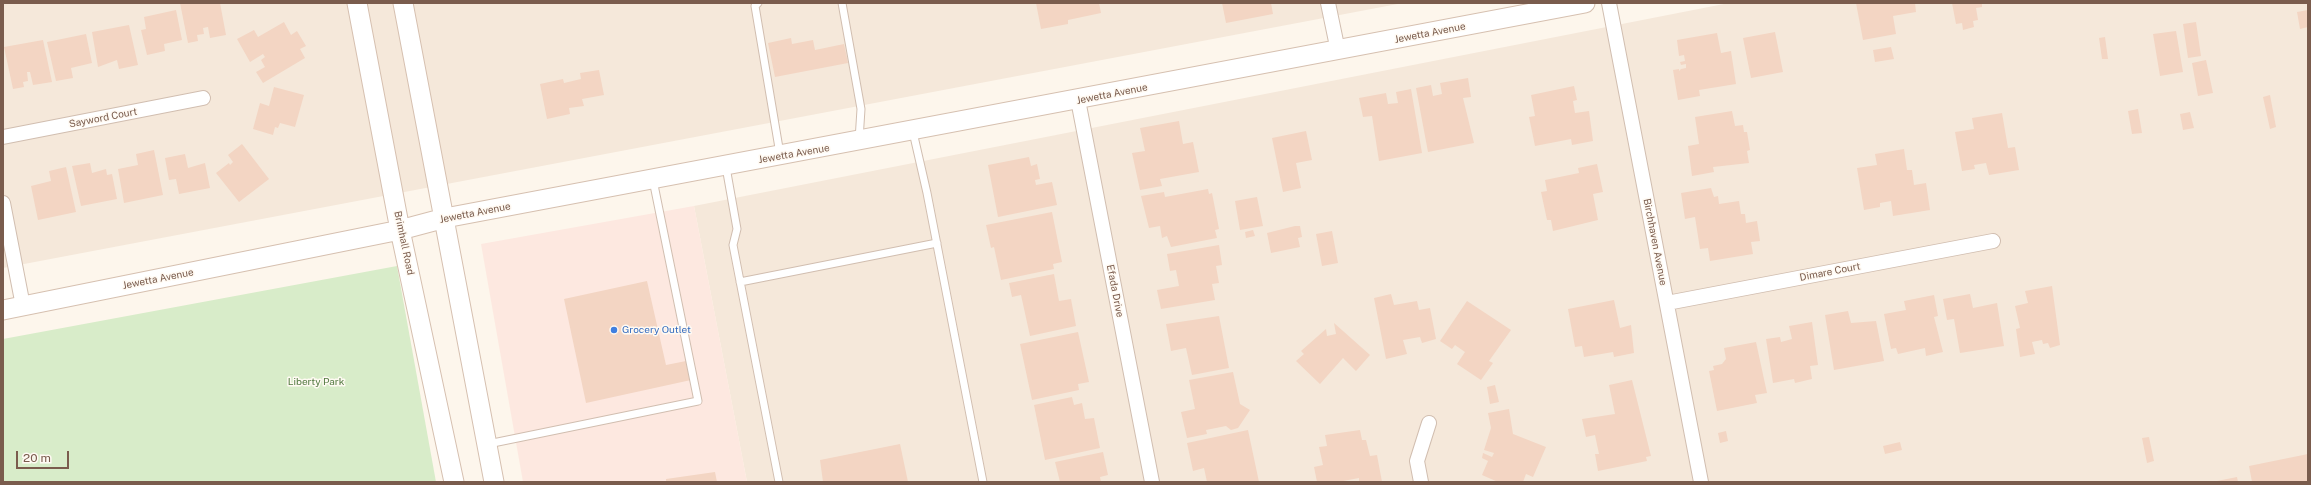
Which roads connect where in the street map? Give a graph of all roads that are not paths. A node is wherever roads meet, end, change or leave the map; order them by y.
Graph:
1 (357, 3) edge
2 (403, 3) edge
3 (758, 3) edge
4 (842, 3) edge
5 (1328, 3) edge
6 (1586, 3) edge
7 (1609, 3) edge
8 (1338, 50) junction
9 (203, 98) dead end
10 (1078, 100) junction
11 (913, 132) junction
12 (3, 137) edge
13 (859, 142) junction
14 (780, 156) junction
15 (726, 166) junction
16 (653, 180) junction
17 (3, 203) edge
18 (445, 218) junction
19 (400, 230) junction
20 (1993, 241) dead end
21 (937, 243) junction
22 (740, 282) junction
23 (1666, 303) junction
24 (23, 306) junction
25 (3, 310) edge
26 (1429, 423) dead end
27 (487, 444) junction
28 (454, 482) edge
29 (494, 482) edge
30 (779, 482) edge
31 (983, 482) edge
32 (1152, 482) edge
33 (1421, 482) edge
34 (1701, 482) edge

1 - 19 street, Brimhall Road
2 - 18 street
3 - 14 lane
4 - 13 lane
5 - 8 street
6 - 8 street, Jewetta Avenue
7 - 23 street, Birchhaven Avenue
8 - 10 street, Jewetta Avenue
9 - 12 street, Sayword Court
10 - 11 street, Jewetta Avenue
10 - 32 street, Efada Drive
11 - 13 street, Jewetta Avenue
11 - 21 lane
13 - 14 street, Jewetta Avenue
14 - 15 street, Jewetta Avenue
15 - 16 street, Jewetta Avenue
15 - 22 lane
16 - 18 street, Jewetta Avenue
16 - 27 lane
17 - 24 street
18 - 19 street, Jewetta Avenue
18 - 27 street
19 - 24 street, Jewetta Avenue
19 - 28 street, Brimhall Road
20 - 23 street, Dimare Court
21 - 22 lane
21 - 31 lane
22 - 30 lane
23 - 34 street, Birchhaven Avenue
24 - 25 street, Jewetta Avenue
26 - 33 street
27 - 29 street

